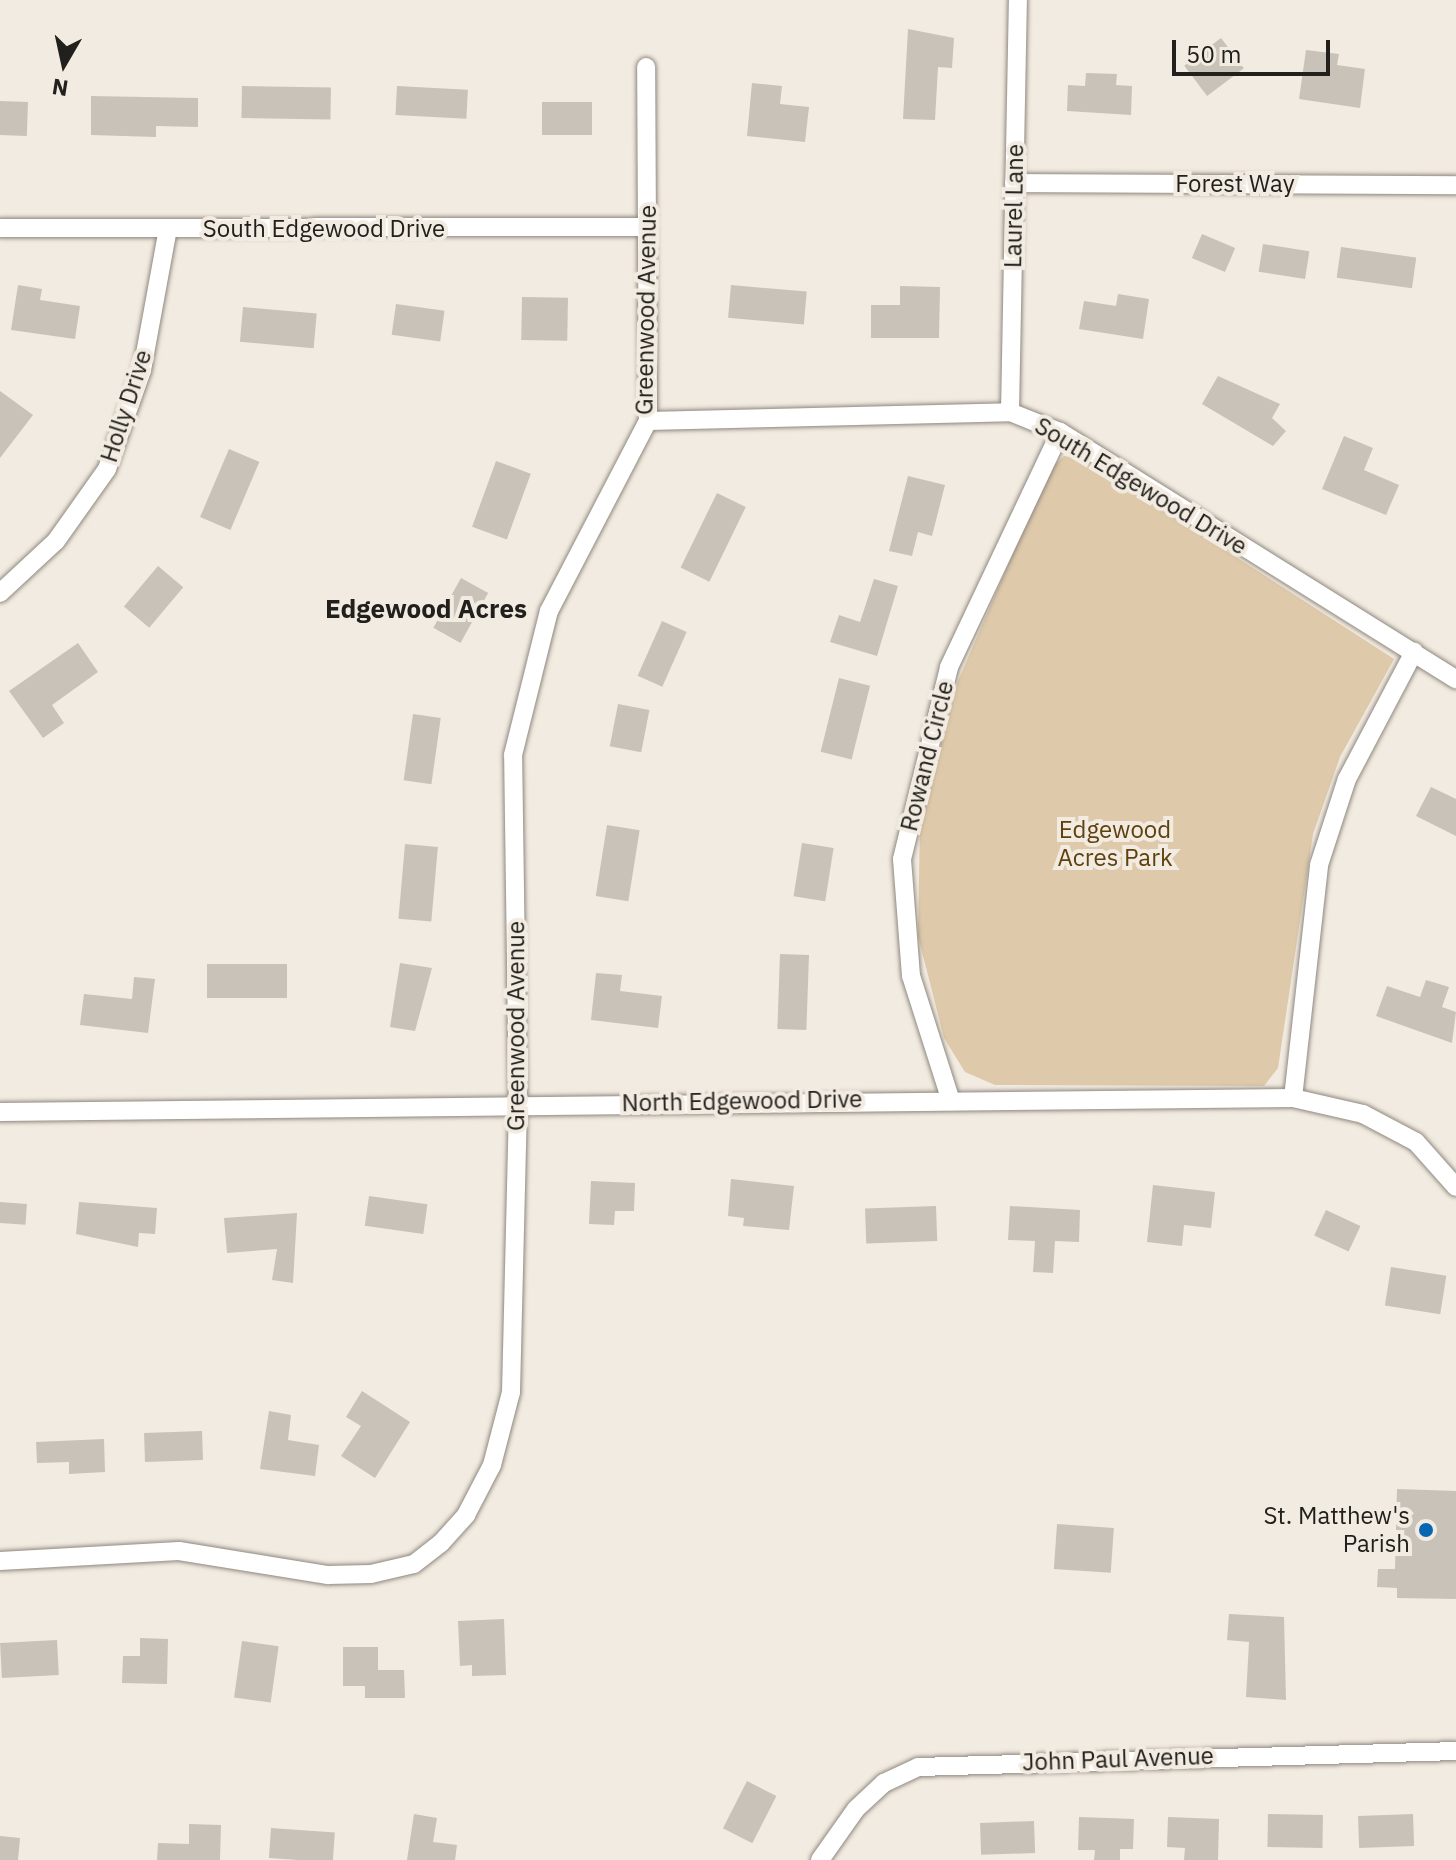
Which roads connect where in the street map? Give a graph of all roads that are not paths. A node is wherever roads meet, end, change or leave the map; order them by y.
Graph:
1 (1018, 0) edge
2 (646, 67) dead end
3 (1014, 183) junction
4 (1456, 185) edge
5 (647, 227) junction
6 (0, 228) edge
7 (168, 229) junction
8 (1010, 412) junction
9 (648, 421) junction
10 (1060, 432) junction
11 (0, 593) edge
12 (1414, 652) junction
13 (1456, 679) edge
14 (950, 1098) junction
15 (1293, 1098) junction
16 (518, 1105) junction
17 (0, 1112) edge
18 (1456, 1187) edge
19 (0, 1561) edge
20 (1456, 1751) edge
21 (820, 1860) edge

1 - 3 street, Laurel Lane
2 - 5 street, Greenwood Avenue
3 - 4 street, Forest Way
3 - 8 street, Laurel Lane
5 - 7 street, South Edgewood Drive
5 - 9 street, Greenwood Avenue
6 - 7 street, South Edgewood Drive
7 - 11 street, Holly Drive
8 - 9 street, South Edgewood Drive
8 - 10 street, South Edgewood Drive
9 - 16 street, Greenwood Avenue
10 - 12 street, South Edgewood Drive
10 - 14 street, Rowand Circle
12 - 13 street, South Edgewood Drive
12 - 15 street
14 - 15 street, North Edgewood Drive
14 - 16 street, North Edgewood Drive
15 - 18 street, North Edgewood Drive
16 - 17 street, North Edgewood Drive
16 - 19 street, Greenwood Avenue
20 - 21 street, John Paul Avenue

